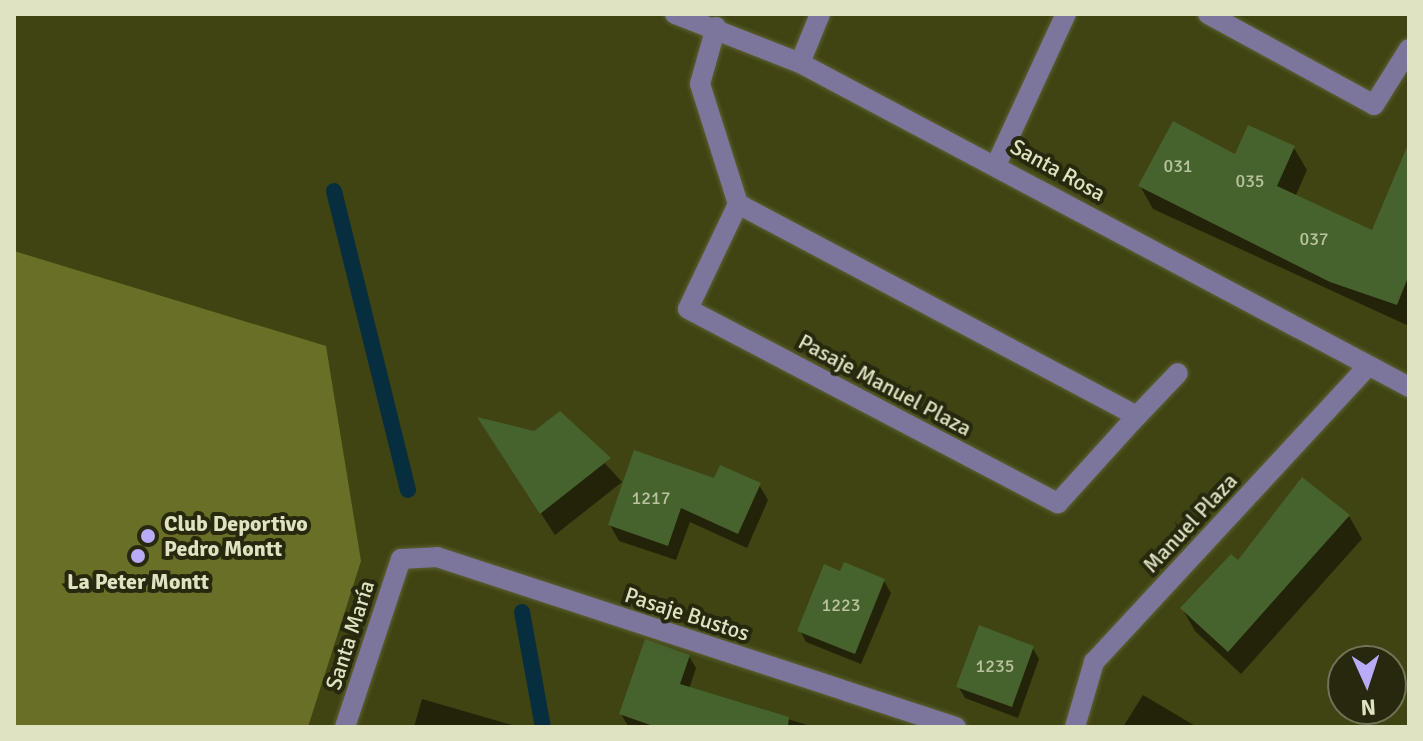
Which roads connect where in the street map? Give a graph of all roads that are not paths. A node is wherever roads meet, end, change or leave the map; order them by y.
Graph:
1 (675, 14) edge
2 (820, 14) edge
3 (1066, 14) edge
4 (1208, 14) edge
5 (716, 27) junction
6 (1409, 49) edge
7 (800, 63) junction
8 (997, 163) junction
9 (738, 204) junction
10 (1368, 366) junction
11 (1178, 373) dead end
12 (1409, 387) edge
13 (1137, 416) junction
14 (401, 559) joint
15 (345, 727) edge
16 (956, 727) edge
17 (1075, 727) edge

1 - 5 street, Santa Rosa
2 - 7 street
3 - 8 street
4 - 6 street
5 - 7 street, Santa Rosa
5 - 9 street
7 - 8 street, Santa Rosa
8 - 10 street, Santa Rosa
9 - 13 street
9 - 13 street, Pasaje Manuel Plaza
10 - 12 street, Santa Rosa
10 - 17 street, Manuel Plaza
11 - 13 street, Pasaje Manuel Plaza
14 - 15 street, Santa María
14 - 16 street, Pasaje Bustos

